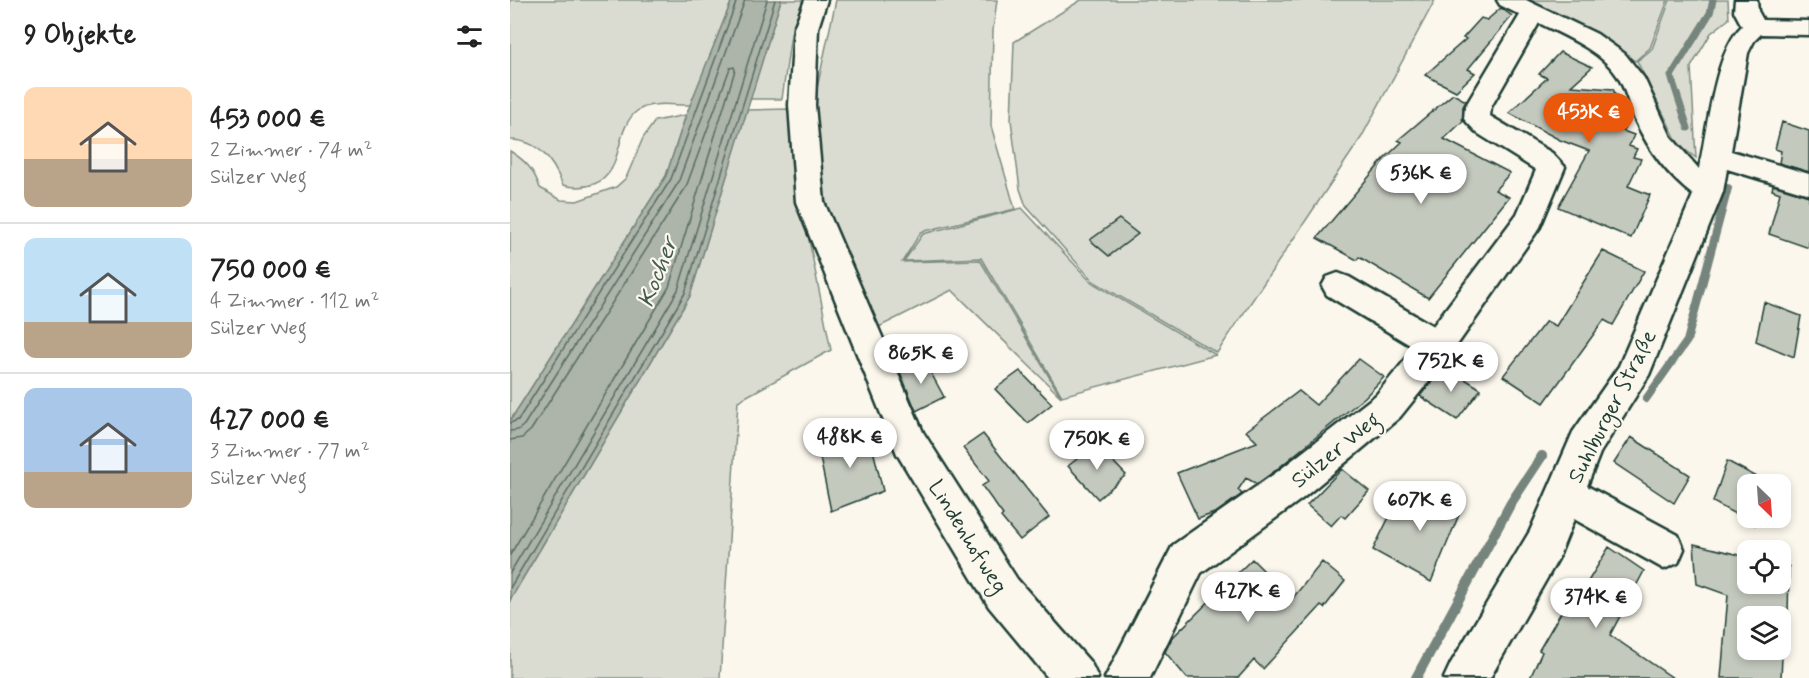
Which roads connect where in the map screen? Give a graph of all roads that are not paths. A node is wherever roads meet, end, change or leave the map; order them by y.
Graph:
1 (816, 0) edge
2 (1521, 6) edge
3 (1750, 13) edge
4 (1809, 28) edge
5 (1716, 156) junction
6 (1809, 184) edge
7 (1709, 192) junction
8 (1338, 286) dead end
9 (1438, 345) junction
10 (1566, 494) junction
11 (1664, 549) dead end
12 (1076, 678) edge
13 (1127, 678) edge
14 (1466, 678) edge

1 - 12 street, Lindenhofweg
2 - 7 street, Sülzer Weg
2 - 9 street, Sülzer Weg
3 - 4 street, Suhlburger Straße
3 - 5 street, Suhlburger Straße
5 - 6 street
5 - 7 street, Suhlburger Straße
7 - 10 street, Suhlburger Straße
8 - 9 street
9 - 13 street, Sülzer Weg
10 - 11 street
10 - 14 street, Suhlburger Straße

